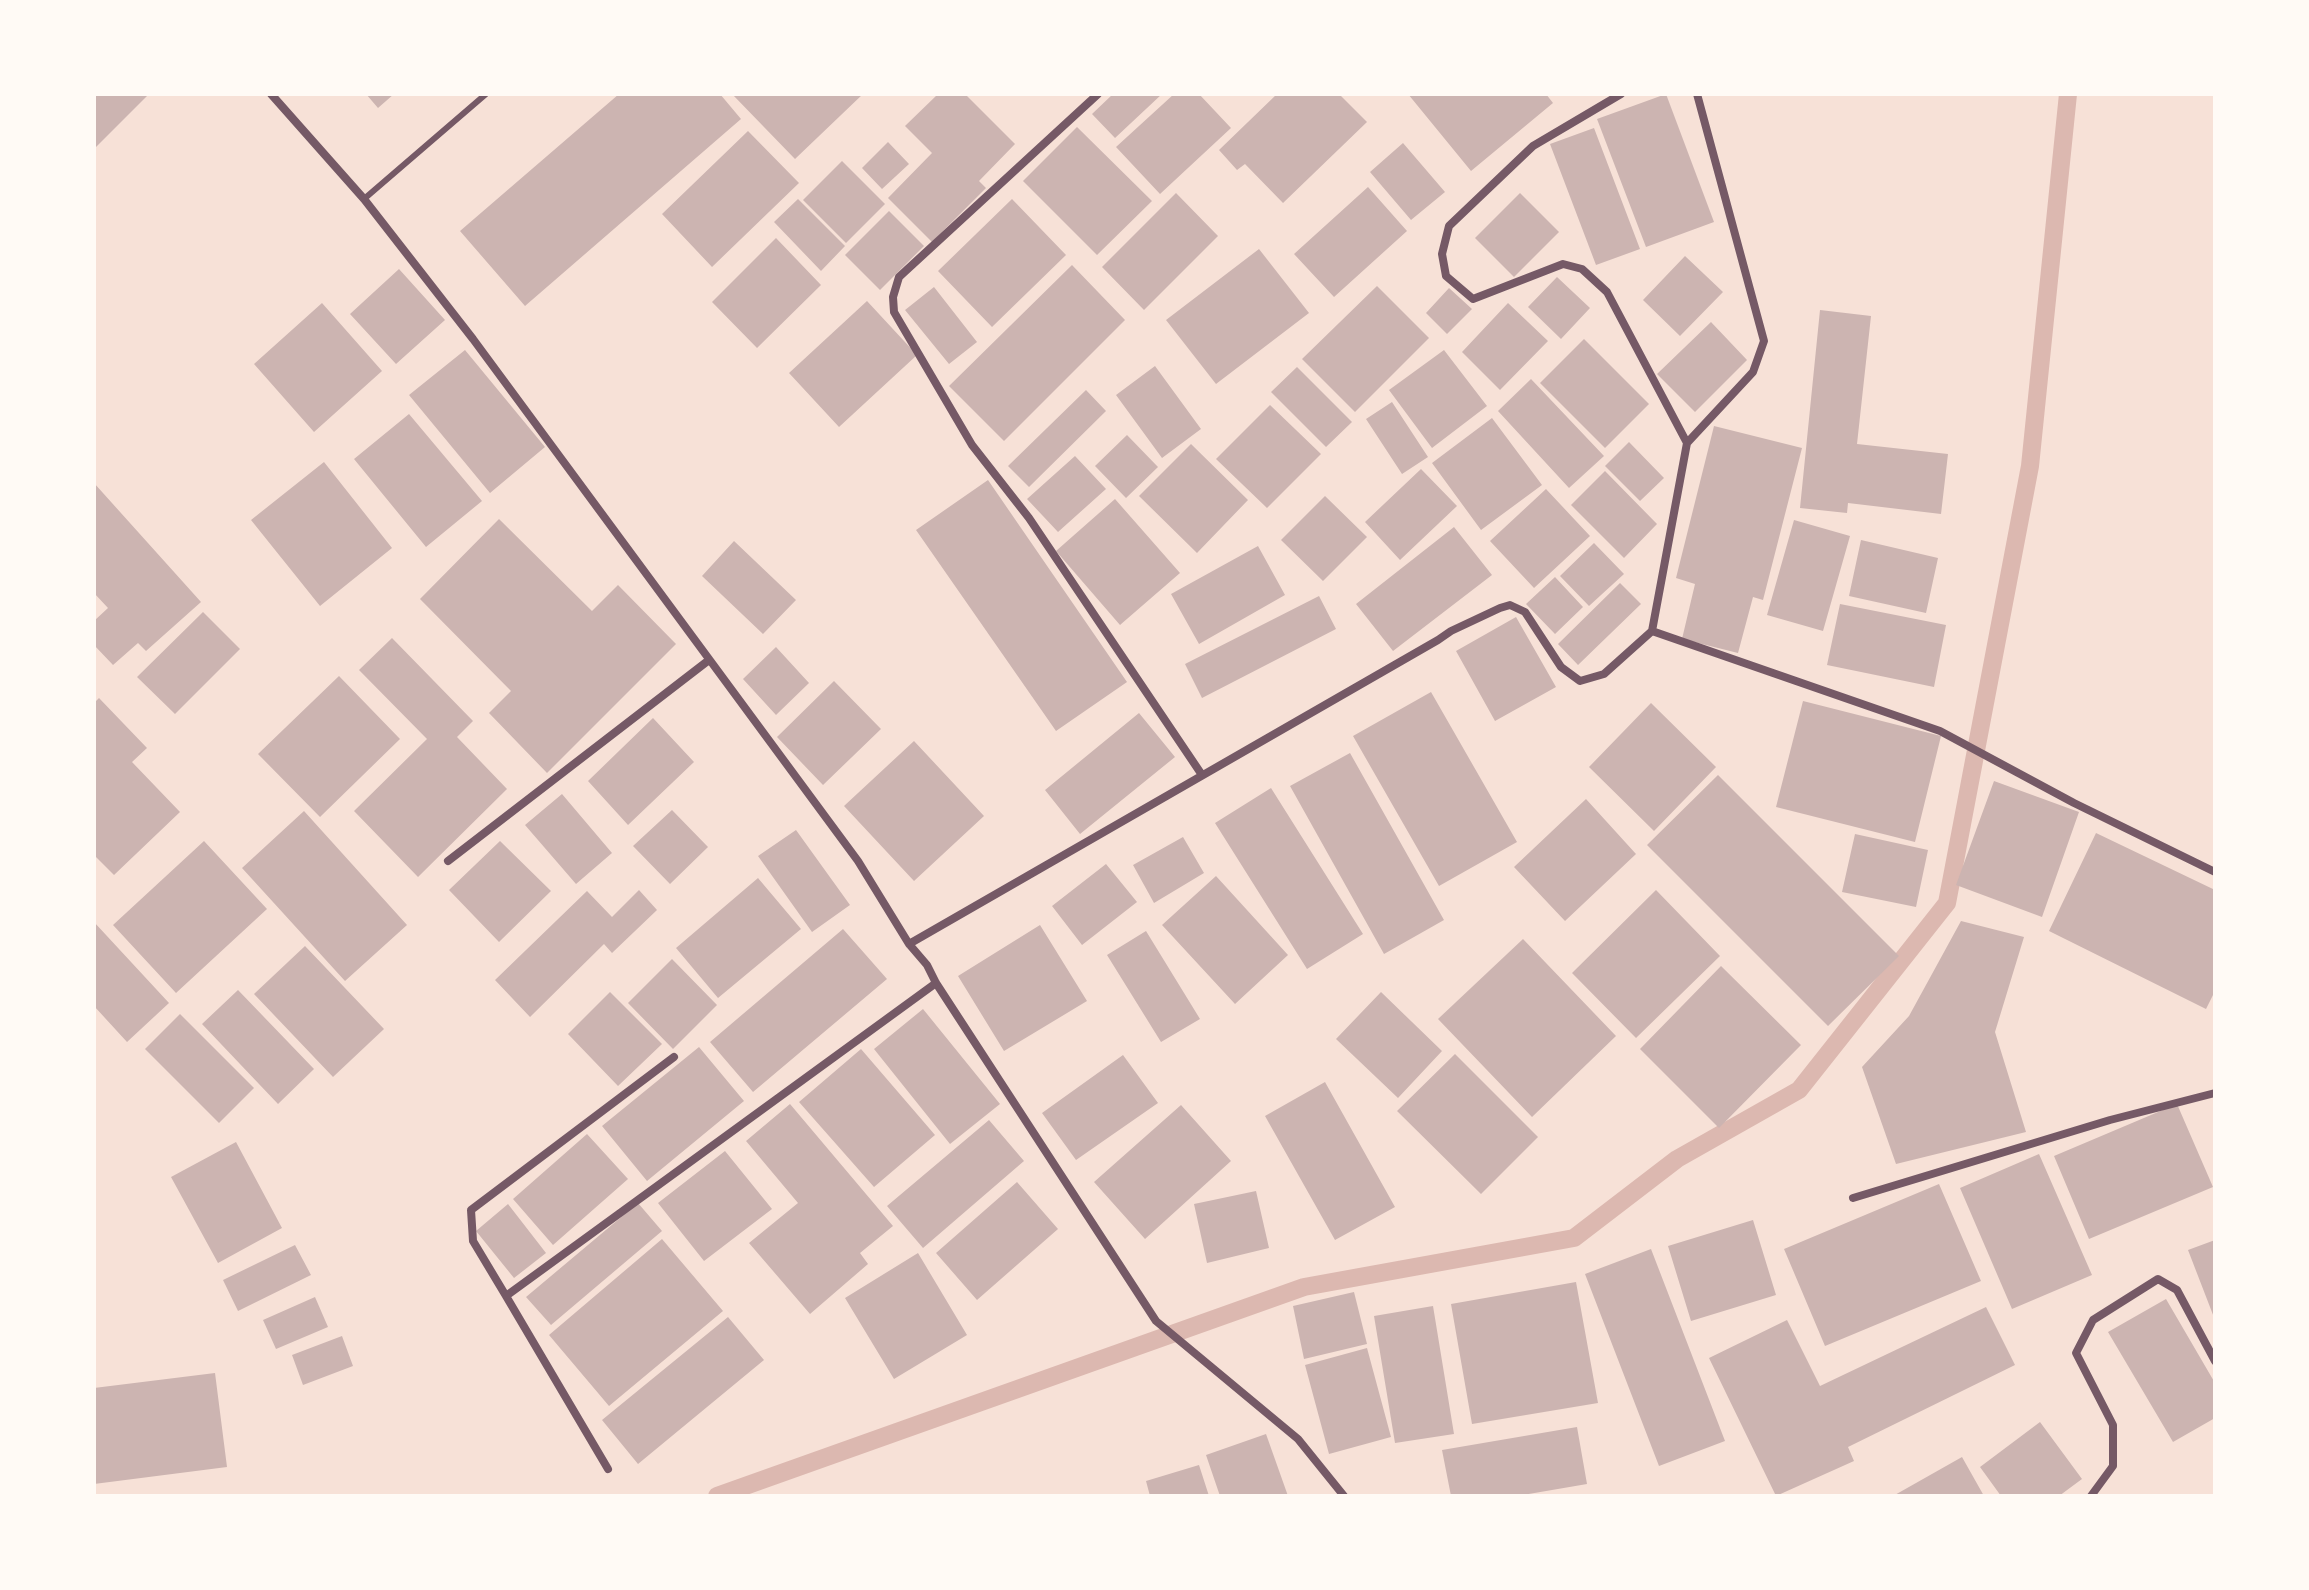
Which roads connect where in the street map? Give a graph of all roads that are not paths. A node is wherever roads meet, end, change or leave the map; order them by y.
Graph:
1 (271, 94) edge
2 (486, 94) edge
3 (1098, 94) edge
4 (1621, 94) edge
5 (1697, 94) edge
6 (364, 199) junction
7 (1687, 443) junction
8 (1652, 631) junction
9 (709, 660) junction
10 (1202, 775) junction
11 (448, 861) dead end
12 (2215, 872) edge
13 (909, 944) junction
14 (936, 983) junction
15 (674, 1057) dead end
16 (2215, 1093) edge
17 (1853, 1198) dead end
18 (506, 1296) junction
19 (2215, 1361) edge
20 (608, 1469) dead end
21 (1344, 1496) edge
22 (2091, 1496) edge

1 - 6 street
2 - 6 lane
3 - 10 street
4 - 7 street
5 - 7 street
6 - 9 street
7 - 8 street
8 - 10 street
8 - 12 street
9 - 11 street
9 - 13 street
10 - 13 street
13 - 14 street
14 - 18 street
14 - 21 street
15 - 18 street
16 - 17 street
18 - 20 street
19 - 22 street

